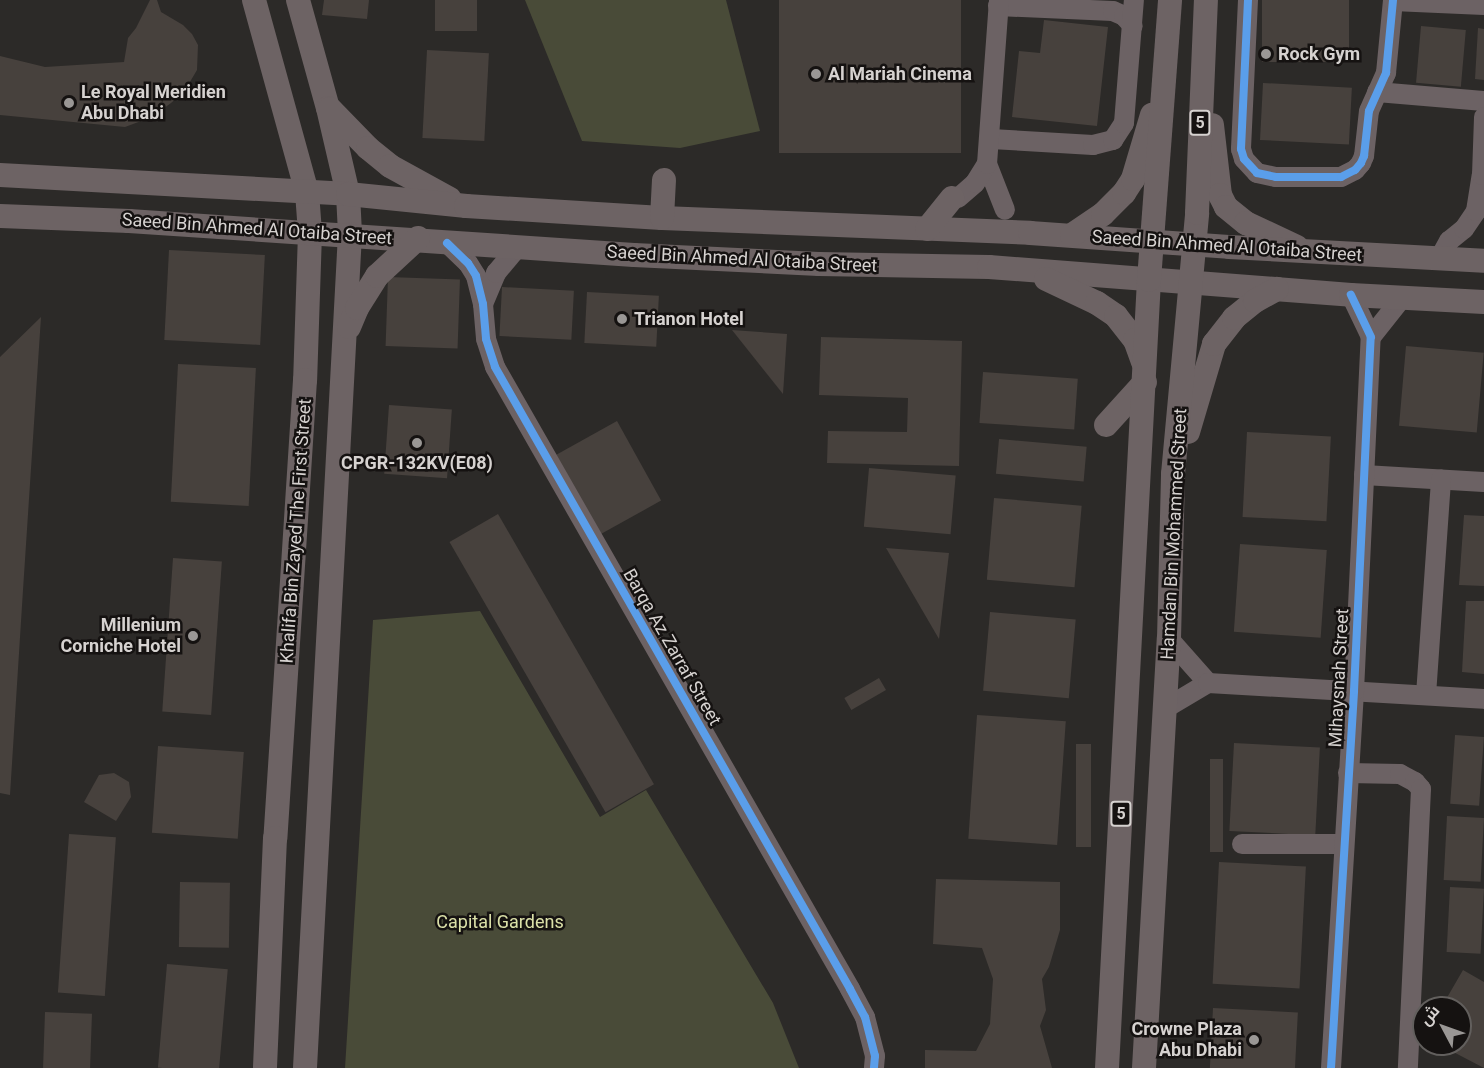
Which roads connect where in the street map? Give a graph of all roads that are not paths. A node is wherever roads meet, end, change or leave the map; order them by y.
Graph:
1 (254, 0) edge
2 (298, 0) edge
3 (1134, 0) edge
4 (1170, 0) edge
5 (1206, 0) edge
6 (1248, 0) edge
7 (1394, 0) edge
8 (999, 3) edge
9 (1484, 5) edge
10 (1133, 26) junction
11 (1166, 64) junction
12 (1202, 68) junction
13 (1377, 92) junction
14 (1484, 101) edge
15 (328, 108) junction
16 (1484, 117) edge
17 (991, 139) junction
18 (987, 164) junction
19 (0, 175) edge
20 (664, 180) dead end
21 (307, 192) junction
22 (348, 194) junction
23 (955, 198) joint
24 (466, 206) junction
25 (1005, 210) dead end
26 (0, 216) edge
27 (662, 218) junction
28 (927, 229) junction
29 (310, 233) junction
30 (350, 234) junction
31 (1072, 235) junction
32 (418, 238) junction
33 (1152, 241) junction
34 (447, 243) junction
35 (1193, 245) junction
36 (518, 247) junction
37 (1307, 252) junction
38 (1439, 259) junction
39 (1484, 261) edge
40 (1030, 272) junction
41 (1149, 279) junction
42 (1191, 283) junction
43 (1277, 289) junction
44 (1351, 295) junction
45 (1402, 298) junction
46 (1484, 302) edge
47 (483, 304) junction
48 (1371, 337) junction
49 (344, 343) junction
50 (1145, 379) junction
51 (1106, 425) dead end
52 (1173, 474) junction
53 (1364, 475) junction
54 (1441, 480) junction
55 (1484, 482) edge
56 (1169, 639) junction
57 (1208, 683) junction
58 (1354, 691) junction
59 (1426, 696) junction
60 (1484, 699) edge
61 (1166, 708) junction
62 (1348, 773) junction
63 (1242, 844) dead end
64 (1344, 844) junction
65 (265, 1068) edge
66 (305, 1068) edge
67 (874, 1068) edge
68 (1107, 1068) edge
69 (1144, 1068) edge
70 (1330, 1068) edge
71 (1408, 1068) edge

1 - 21 main road, Khalifa Bin Zayed The First Street
2 - 15 main road, Khalifa Bin Zayed The First Street
3 - 10 street
4 - 11 main road, Hamdan Bin Mohammed Street / 5
5 - 12 main road, Hamdan Bin Mohammed Street / 5
6 - 13 street
7 - 9 street
7 - 13 street
8 - 10 street
8 - 17 street
10 - 17 street
11 - 31 main road
11 - 33 main road, Hamdan Bin Mohammed Street / 5
12 - 35 main road, Hamdan Bin Mohammed Street / 5
12 - 37 main road
13 - 14 street
15 - 22 main road, Khalifa Bin Zayed The First Street
15 - 24 main road
16 - 38 street
17 - 18 street
18 - 23 street
18 - 25 street
19 - 21 main road, Saeed Bin Ahmed Al Otaiba Street
20 - 27 main road
21 - 22 main road, Saeed Bin Ahmed Al Otaiba Street
21 - 29 main road, Khalifa Bin Zayed The First Street
22 - 24 main road, Saeed Bin Ahmed Al Otaiba Street
22 - 30 main road, Khalifa Bin Zayed The First Street
23 - 28 main road
24 - 27 main road, Saeed Bin Ahmed Al Otaiba Street
26 - 29 main road, Saeed Bin Ahmed Al Otaiba Street
27 - 28 main road, Saeed Bin Ahmed Al Otaiba Street
28 - 31 main road, Saeed Bin Ahmed Al Otaiba Street
29 - 30 main road, Saeed Bin Ahmed Al Otaiba Street
29 - 65 main road, Khalifa Bin Zayed The First Street
30 - 32 main road, Saeed Bin Ahmed Al Otaiba Street
30 - 49 main road, Khalifa Bin Zayed The First Street
31 - 33 main road, Saeed Bin Ahmed Al Otaiba Street
32 - 34 main road, Saeed Bin Ahmed Al Otaiba Street
32 - 49 main road
33 - 35 main road, Saeed Bin Ahmed Al Otaiba Street
33 - 41 main road, Hamdan Bin Mohammed Street / 5
34 - 36 main road, Saeed Bin Ahmed Al Otaiba Street
34 - 47 street, Barqa Az Zarraf Street
35 - 37 main road, Saeed Bin Ahmed Al Otaiba Street
35 - 42 main road, Hamdan Bin Mohammed Street / 5
36 - 40 main road, Saeed Bin Ahmed Al Otaiba Street
36 - 47 street, Barqa Az Zarraf Street
37 - 38 main road, Saeed Bin Ahmed Al Otaiba Street
38 - 39 main road, Saeed Bin Ahmed Al Otaiba Street
40 - 41 main road, Saeed Bin Ahmed Al Otaiba Street
40 - 50 main road
41 - 42 main road, Saeed Bin Ahmed Al Otaiba Street
41 - 50 main road, Hamdan Bin Mohammed Street / 5
42 - 43 main road, Saeed Bin Ahmed Al Otaiba Street
42 - 52 main road, Hamdan Bin Mohammed Street / 5
43 - 44 main road, Saeed Bin Ahmed Al Otaiba Street
43 - 52 main road
44 - 45 main road, Saeed Bin Ahmed Al Otaiba Street
44 - 48 street, Mihaysnah Street
45 - 46 main road, Saeed Bin Ahmed Al Otaiba Street
45 - 48 street
47 - 67 street, Barqa Az Zarraf Street
48 - 53 street, Mihaysnah Street
49 - 66 main road, Khalifa Bin Zayed The First Street
50 - 51 main road
50 - 68 main road, Hamdan Bin Mohammed Street / 5
52 - 56 main road, Hamdan Bin Mohammed Street / 5
53 - 54 street
53 - 58 street, Mihaysnah Street
54 - 55 street
54 - 59 street
56 - 57 street
56 - 61 main road, Hamdan Bin Mohammed Street / 5
57 - 58 street
57 - 61 street
58 - 59 street
58 - 62 street, Mihaysnah Street
59 - 60 street
61 - 69 main road, Hamdan Bin Mohammed Street / 5
62 - 64 street, Mihaysnah Street
62 - 71 street
63 - 64 street
64 - 70 street, Mihaysnah Street

